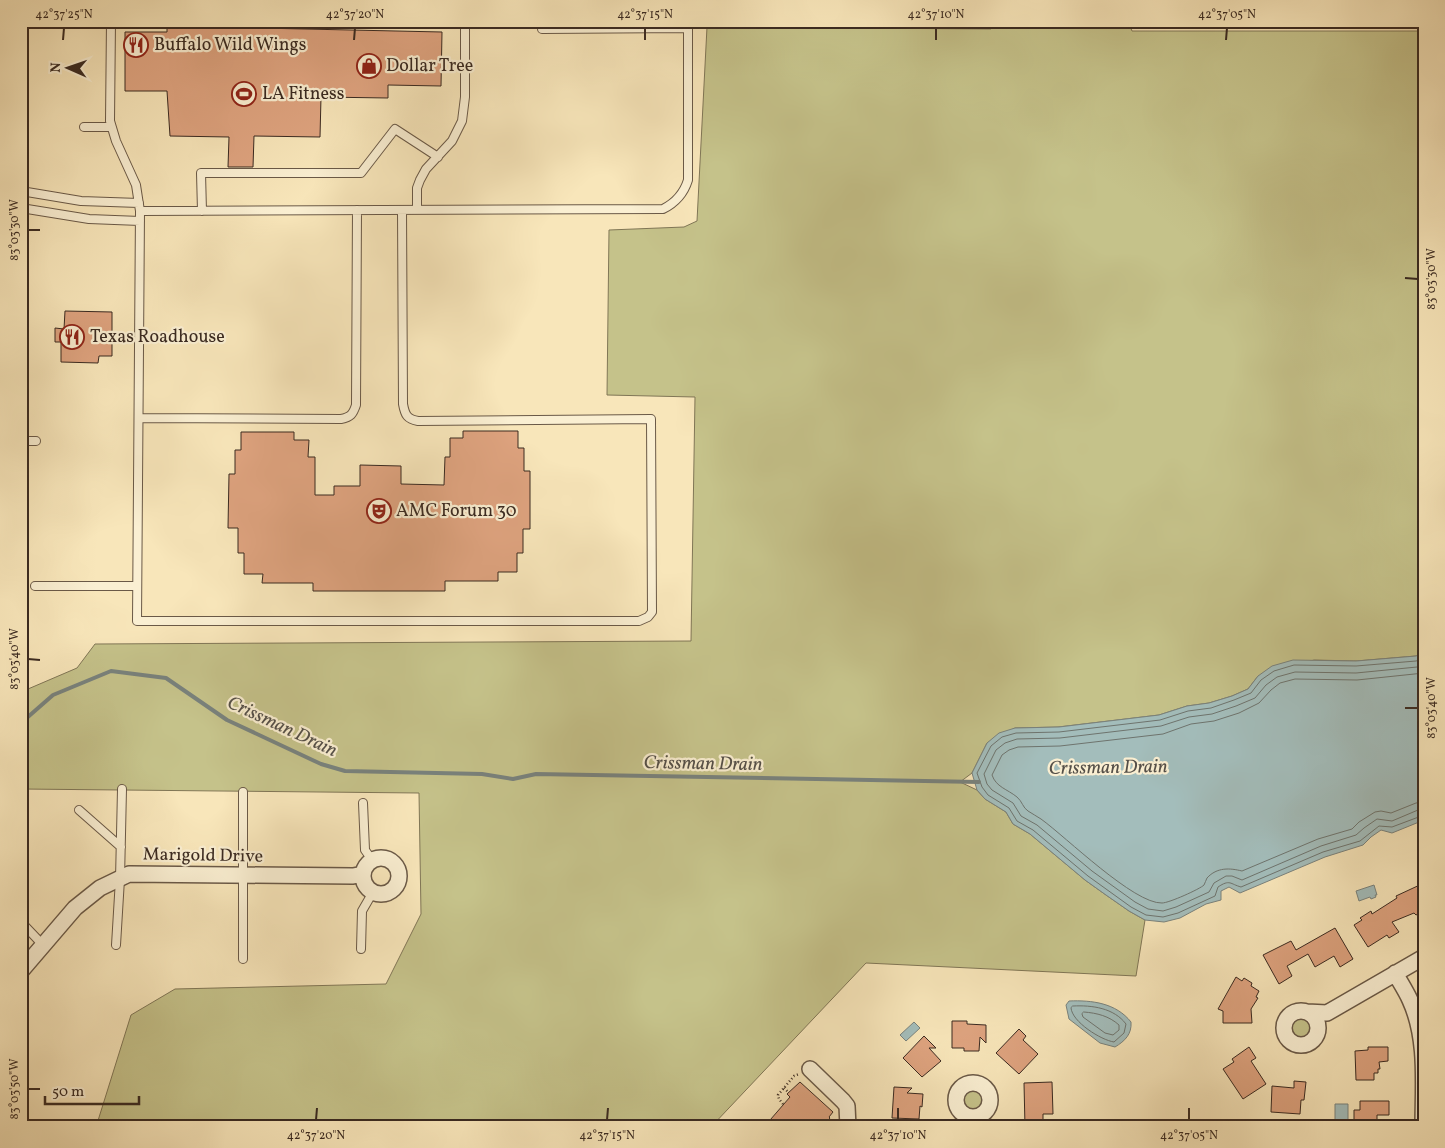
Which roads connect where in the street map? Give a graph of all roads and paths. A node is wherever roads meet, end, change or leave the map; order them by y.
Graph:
1 (111, 21) edge
2 (465, 21) edge
3 (580, 25) edge
4 (688, 25) edge
5 (542, 30) dead end
6 (84, 127) dead end
7 (111, 127) junction
8 (438, 157) junction
9 (21, 191) edge
10 (140, 207) junction
11 (21, 208) edge
12 (357, 210) junction
13 (402, 210) junction
14 (417, 210) junction
15 (202, 211) junction
16 (140, 221) junction
17 (139, 418) junction
18 (21, 441) edge
19 (36, 441) dead end
20 (35, 586) dead end
21 (137, 586) junction
22 (122, 789) dead end
23 (244, 792) dead end
24 (363, 803) dead end
25 (79, 810) dead end
26 (121, 847) junction
27 (372, 860) junction
28 (363, 874) junction
29 (243, 875) junction
30 (120, 879) junction
31 (373, 892) junction
32 (21, 922) edge
33 (116, 945) dead end
34 (43, 946) junction
35 (361, 949) dead end
36 (1424, 957) edge
37 (244, 959) dead end
38 (21, 971) edge
39 (1395, 973) junction
40 (1308, 1012) junction
41 (1327, 1013) junction
42 (1318, 1030) junction
43 (807, 1072) joint
44 (784, 1088) junction
45 (788, 1092) dead end
46 (784, 1104) dead end
47 (956, 1105) junction
48 (974, 1122) edge
49 (748, 1127) edge
50 (753, 1127) edge
51 (848, 1127) edge
52 (961, 1127) edge
53 (1423, 1127) edge

1 - 7 lane
2 - 8 lane
3 - 4 lane
3 - 5 lane
4 - 14 lane
6 - 7 lane
7 - 10 lane
8 - 14 lane
8 - 15 lane
9 - 10 lane
10 - 15 lane
10 - 16 lane
11 - 16 lane
12 - 13 lane
12 - 15 lane
12 - 17 lane
13 - 14 lane
13 - 21 lane
16 - 17 lane
17 - 21 lane
18 - 19 lane
20 - 21 lane
22 - 26 lane
23 - 29 lane
24 - 27 lane
25 - 26 lane
26 - 30 lane
27 - 28 street
27 - 31 street
28 - 29 street, Marigold Drive
28 - 31 street
29 - 30 street, Marigold Drive
29 - 37 lane
30 - 33 lane
30 - 34 street, Marigold Drive
31 - 35 lane
32 - 34 lane
34 - 38 street, Marigold Drive
36 - 39 street
39 - 41 street
39 - 53 street
40 - 41 street
40 - 42 street
40 - 42 street
41 - 42 street
43 - 44 path
43 - 51 street
44 - 45 path
44 - 46 path
47 - 48 street
47 - 48 street
47 - 52 street
49 - 50 path

